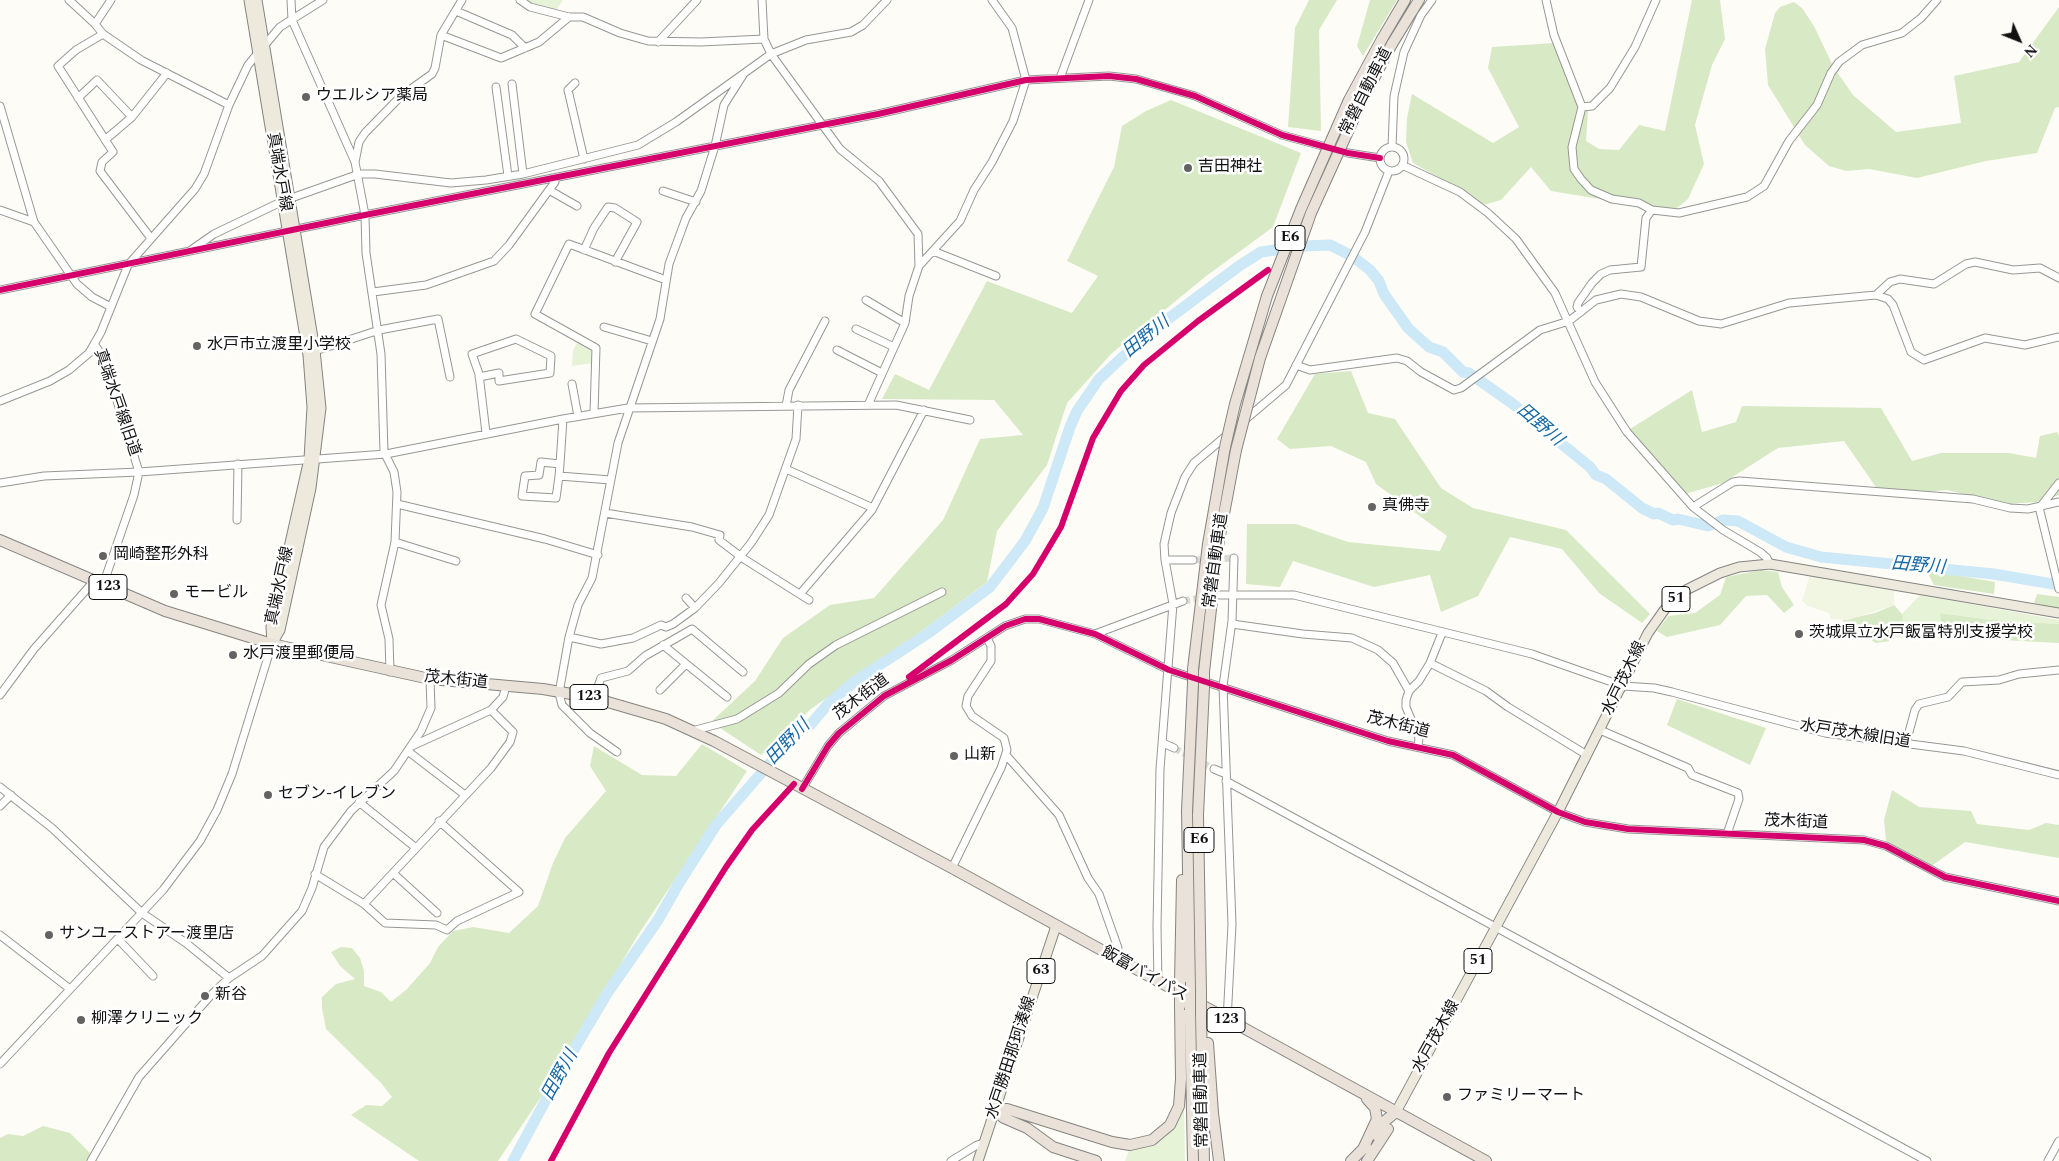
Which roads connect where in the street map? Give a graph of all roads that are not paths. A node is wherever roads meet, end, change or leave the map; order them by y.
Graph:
1 (69, 0) edge
2 (111, 0) edge
3 (249, 0) edge
4 (257, 0) edge
5 (292, 0) edge
6 (323, 0) edge
7 (462, 0) edge
8 (520, 0) edge
9 (697, 0) edge
10 (762, 0) edge
11 (887, 0) edge
12 (992, 0) edge
13 (1089, 0) edge
14 (1405, 0) edge
15 (1418, 0) edge
16 (1432, 0) edge
17 (1546, 0) edge
18 (1656, 0) edge
19 (1937, 0) edge
20 (456, 11) junction
21 (569, 17) junction
22 (292, 20) junction
23 (95, 24) junction
24 (103, 34) junction
25 (440, 35) junction
26 (764, 39) junction
27 (658, 42) junction
28 (264, 44) junction
29 (525, 48) junction
30 (257, 52) junction
31 (771, 54) junction
32 (746, 70) junction
33 (167, 73) junction
34 (1060, 78) junction
35 (1026, 80) junction
36 (575, 83) dead end
37 (512, 84) dead end
38 (496, 87) dead end
39 (78, 98) junction
40 (229, 105) junction
41 (0, 107) edge
42 (1582, 107) junction
43 (132, 117) junction
44 (823, 124) junction
45 (105, 140) junction
46 (715, 146) junction
47 (1392, 147) junction
48 (1380, 158) junction
49 (584, 159) junction
50 (355, 162) junction
51 (1402, 165) junction
52 (1389, 171) junction
53 (359, 174) junction
54 (523, 174) junction
55 (508, 176) junction
56 (554, 178) junction
57 (549, 190) junction
58 (663, 191) dead end
59 (286, 200) junction
60 (696, 202) junction
61 (578, 206) dead end
62 (0, 210) edge
63 (1652, 210) junction
64 (366, 215) junction
65 (34, 222) junction
66 (291, 231) junction
67 (150, 237) junction
68 (584, 250) junction
69 (933, 251) junction
70 (190, 252) junction
71 (615, 262) junction
72 (128, 264) junction
73 (919, 266) junction
74 (70, 276) junction
75 (996, 276) dead end
76 (2059, 278) edge
77 (666, 280) junction
78 (0, 290) edge
79 (373, 292) junction
80 (1876, 294) junction
81 (866, 300) dead end
82 (111, 307) junction
83 (1580, 312) junction
84 (1569, 320) junction
85 (825, 321) dead end
86 (905, 323) junction
87 (604, 327) dead end
88 (856, 329) dead end
89 (379, 330) junction
90 (2059, 337) edge
91 (652, 341) junction
92 (95, 345) junction
93 (894, 347) junction
94 (837, 350) dead end
95 (315, 351) junction
96 (1296, 365) junction
97 (882, 373) junction
98 (450, 377) dead end
99 (479, 377) junction
100 (572, 384) dead end
101 (0, 401) edge
102 (868, 404) junction
103 (798, 405) junction
104 (786, 406) junction
105 (628, 408) junction
106 (924, 410) junction
107 (594, 413) junction
108 (578, 416) junction
109 (563, 419) junction
110 (970, 420) dead end
111 (486, 433) junction
112 (386, 454) junction
113 (312, 459) junction
114 (238, 464) junction
115 (560, 464) junction
116 (786, 469) junction
117 (139, 472) junction
118 (559, 476) junction
119 (611, 480) junction
120 (0, 483) edge
121 (2059, 484) edge
122 (2059, 502) edge
123 (397, 504) junction
124 (1693, 507) junction
125 (2039, 507) junction
126 (873, 508) junction
127 (605, 512) junction
128 (237, 520) dead end
129 (0, 540) edge
130 (395, 542) junction
131 (598, 555) junction
132 (741, 556) junction
133 (1234, 558) dead end
134 (1165, 560) junction
135 (1193, 560) tunnel mouth
136 (456, 561) dead end
137 (1770, 564) junction
138 (99, 583) junction
139 (2058, 586) edge
140 (942, 592) dead end
141 (1234, 593) junction
142 (800, 594) junction
143 (1220, 595) dead end
144 (686, 598) dead end
145 (809, 600) dead end
146 (1184, 601) tunnel mouth
147 (1173, 604) junction
148 (694, 608) junction
149 (2059, 613) edge
150 (1232, 624) junction
151 (1442, 633) junction
152 (1095, 634) junction
153 (569, 637) junction
154 (987, 638) junction
155 (272, 644) junction
156 (663, 645) junction
157 (1430, 663) junction
158 (686, 664) junction
159 (1169, 670) junction
160 (2059, 670) edge
161 (390, 672) junction
162 (743, 672) dead end
163 (430, 680) junction
164 (506, 686) junction
165 (1223, 686) junction
166 (1623, 686) junction
167 (660, 690) dead end
168 (1409, 691) junction
169 (559, 693) junction
170 (0, 695) edge
171 (727, 697) dead end
172 (594, 698) junction
173 (1191, 707) junction
174 (491, 710) junction
175 (1600, 730) junction
176 (692, 731) junction
177 (1163, 743) junction
178 (1906, 743) junction
179 (1418, 746) junction
180 (1174, 748) tunnel mouth
181 (410, 749) junction
182 (617, 752) dead end
183 (1006, 755) junction
184 (1587, 755) junction
185 (1214, 769) tunnel mouth
186 (2059, 775) edge
187 (1226, 778) junction
188 (0, 787) edge
189 (802, 789) junction
190 (11, 795) junction
191 (465, 795) junction
192 (360, 802) junction
193 (0, 806) edge
194 (1558, 812) junction
195 (439, 821) junction
196 (1726, 834) junction
197 (416, 848) junction
198 (952, 868) junction
199 (393, 873) junction
200 (315, 874) junction
201 (2059, 901) edge
202 (364, 904) junction
203 (142, 913) junction
204 (437, 913) dead end
205 (1056, 926) junction
206 (1497, 927) junction
207 (0, 935) edge
208 (118, 938) junction
209 (1114, 958) junction
210 (153, 976) dead end
211 (229, 978) junction
212 (1158, 983) junction
213 (70, 989) junction
214 (1204, 1018) junction
215 (1228, 1021) junction
216 (0, 1064) edge
217 (1358, 1092) junction
218 (995, 1111) junction
219 (1396, 1112) junction
220 (2059, 1141) edge
221 (984, 1143) junction
222 (1363, 1149) junction
223 (91, 1161) edge
224 (951, 1161) edge
225 (978, 1161) edge
226 (1096, 1161) edge
227 (1193, 1161) edge
228 (1204, 1161) edge
229 (1219, 1161) edge
230 (1351, 1161) edge
231 (1366, 1161) edge
232 (1486, 1161) edge
233 (1927, 1161) edge
234 (2048, 1161) edge

1 - 23 street
2 - 23 street
3 - 30 main road, 真端水戸線
4 - 28 main road, 真端水戸線
5 - 22 street
6 - 22 street
7 - 20 street
8 - 21 street
9 - 27 street
10 - 26 street
11 - 31 street
12 - 35 street
13 - 34 street
14 - 173 highway, 常磐自動車道 / E6, bridge
15 - 214 highway, 常磐自動車道 / E6, bridge
16 - 47 street
17 - 42 street
18 - 42 street
19 - 63 street
20 - 25 street
20 - 29 street
21 - 27 street
21 - 29 street
22 - 28 street
22 - 50 street
23 - 24 street
24 - 33 street
24 - 39 street
25 - 29 street
25 - 50 street
26 - 27 street
26 - 31 street
28 - 30 street, 真端水戸線旧道
28 - 59 main road, 真端水戸線
30 - 40 street, 真端水戸線旧道
30 - 59 main road, 真端水戸線
31 - 32 street
31 - 44 street
32 - 46 street
32 - 49 street
33 - 40 street
33 - 43 street
34 - 35 street
34 - 48 street
35 - 44 street
35 - 69 street
36 - 49 street
37 - 54 street
38 - 55 street
39 - 43 street
39 - 45 street
40 - 67 street, 真端水戸線旧道
41 - 65 street
42 - 63 street
43 - 45 street
44 - 46 street
44 - 73 street
45 - 67 street
46 - 56 street
46 - 60 street
47 - 48 street
47 - 51 street
48 - 52 street
49 - 54 street
50 - 53 street
51 - 52 street
51 - 84 street
52 - 96 street
53 - 55 street
53 - 59 street
53 - 64 street
54 - 55 street
56 - 57 street
56 - 64 street
57 - 61 street
57 - 79 street
58 - 60 street
59 - 66 main road, 真端水戸線
59 - 70 street
60 - 77 street
62 - 65 street
63 - 83 street
64 - 66 street
64 - 79 street
65 - 74 street
66 - 70 street
66 - 95 main road, 真端水戸線
66 - 113 main road, 真端水戸線
67 - 72 street, 真端水戸線旧道
68 - 71 street
68 - 71 street
68 - 107 street
69 - 73 street
69 - 75 street
70 - 72 street
71 - 77 street
72 - 74 street
72 - 82 street, 真端水戸線旧道
73 - 86 street
74 - 78 street
74 - 82 street
76 - 80 street
77 - 91 street
79 - 89 street
80 - 83 street
80 - 90 street
81 - 86 street
82 - 92 street, 真端水戸線旧道
83 - 84 street
84 - 96 street
84 - 124 street
85 - 104 street
86 - 93 street
87 - 91 street
88 - 93 street
89 - 95 street
89 - 98 street
89 - 112 street
91 - 105 street
92 - 101 street
92 - 117 street, 真端水戸線旧道
93 - 97 street
94 - 97 street
95 - 113 main road, 真端水戸線
96 - 134 street
97 - 102 street
99 - 99 street
99 - 111 street
100 - 108 street
102 - 103 street
102 - 106 street
103 - 104 street
103 - 116 street
104 - 105 street
105 - 107 street
105 - 119 street
106 - 110 street
106 - 126 street
107 - 108 street
108 - 109 street
109 - 111 street
109 - 115 street
111 - 112 street
112 - 113 street
112 - 123 street
113 - 114 street
113 - 155 main road, 真端水戸線
114 - 117 street
114 - 128 street
115 - 118 street
115 - 118 street
116 - 126 street
116 - 132 street
117 - 120 street
117 - 138 street, 真端水戸線旧道
118 - 119 street
119 - 127 street
121 - 125 street
122 - 125 street
123 - 130 street
123 - 131 street
124 - 125 street
124 - 137 street
125 - 139 street
126 - 142 street
127 - 131 street
127 - 132 street
129 - 138 highway, 茂木街道 / 123
130 - 136 street
130 - 161 street
131 - 153 street
132 - 142 street
132 - 148 street
133 - 141 street
134 - 135 street
134 - 147 street
137 - 149 main road, 水戸茂木線 / 51
137 - 166 main road, 水戸茂木線 / 51
138 - 155 highway, 茂木街道 / 123
138 - 170 street
140 - 176 street
141 - 143 street, 水戸茂木線旧道
141 - 150 street
141 - 151 street, 水戸茂木線旧道
142 - 145 street
144 - 148 street
146 - 147 street
147 - 152 street
147 - 159 street
148 - 153 street
150 - 165 street
150 - 168 street
151 - 157 street
151 - 166 street, 水戸茂木線旧道
152 - 154 street, 茂木街道
152 - 159 street, 茂木街道
153 - 169 street
154 - 183 street
154 - 189 street, 茂木街道
155 - 161 highway, 茂木街道 / 123
155 - 203 street
156 - 158 street
156 - 162 street
156 - 172 street
157 - 168 street
157 - 184 street
158 - 167 street
158 - 171 street
159 - 165 street, 茂木街道
159 - 177 street
160 - 178 street
161 - 163 highway, 茂木街道 / 123
163 - 164 highway, 茂木街道 / 123
163 - 181 street
164 - 169 highway, 茂木街道 / 123
164 - 174 street
165 - 179 street, 茂木街道
165 - 187 street
166 - 175 main road, 水戸茂木線 / 51
166 - 178 street, 水戸茂木線旧道
168 - 179 street
169 - 172 highway, 茂木街道 / 123
169 - 182 street
172 - 176 highway, 茂木街道 / 123
173 - 218 highway, bridge
173 - 227 highway, 常磐自動車道 / E6, bridge
174 - 181 street
174 - 191 street
175 - 184 main road, 水戸茂木線 / 51
175 - 196 street
176 - 189 highway, 茂木街道 / 123
177 - 180 street
177 - 212 street
178 - 186 street, 水戸茂木線旧道
179 - 194 street, 茂木街道
181 - 191 street
181 - 192 street
183 - 198 street
183 - 209 street
184 - 194 main road, 水戸茂木線 / 51
185 - 187 street
187 - 206 street
187 - 215 street
188 - 190 street
189 - 198 highway, 飯富バイパス / 123
190 - 193 street
190 - 203 street
191 - 195 street
192 - 197 street
192 - 200 street
194 - 196 street, 茂木街道
194 - 206 main road, 水戸茂木線 / 51
195 - 197 street
195 - 202 street
196 - 201 street, 茂木街道
197 - 199 street
198 - 205 highway, 飯富バイパス / 123
199 - 202 street
199 - 204 street
200 - 202 street
200 - 211 street
203 - 208 street
203 - 211 street
205 - 209 highway, 飯富バイパス / 123
205 - 218 main road, 水戸勝田那珂湊線 / 63
206 - 219 main road, 水戸茂木線 / 51
206 - 233 street
207 - 213 street
208 - 210 street
208 - 213 street
209 - 212 highway, 飯富バイパス / 123
211 - 223 street
212 - 215 highway, 飯富バイパス / 123
213 - 216 street
214 - 228 highway, 常磐自動車道
214 - 229 highway
215 - 217 highway, 飯富バイパス / 123
217 - 219 highway, 飯富バイパス / 123
217 - 222 highway
218 - 221 main road, 水戸勝田那珂湊線 / 63
218 - 226 highway
219 - 222 highway
219 - 231 highway
219 - 232 highway, 飯富バイパス / 123
220 - 234 street
221 - 224 street
221 - 225 main road, 水戸勝田那珂湊線 / 63
222 - 230 highway

